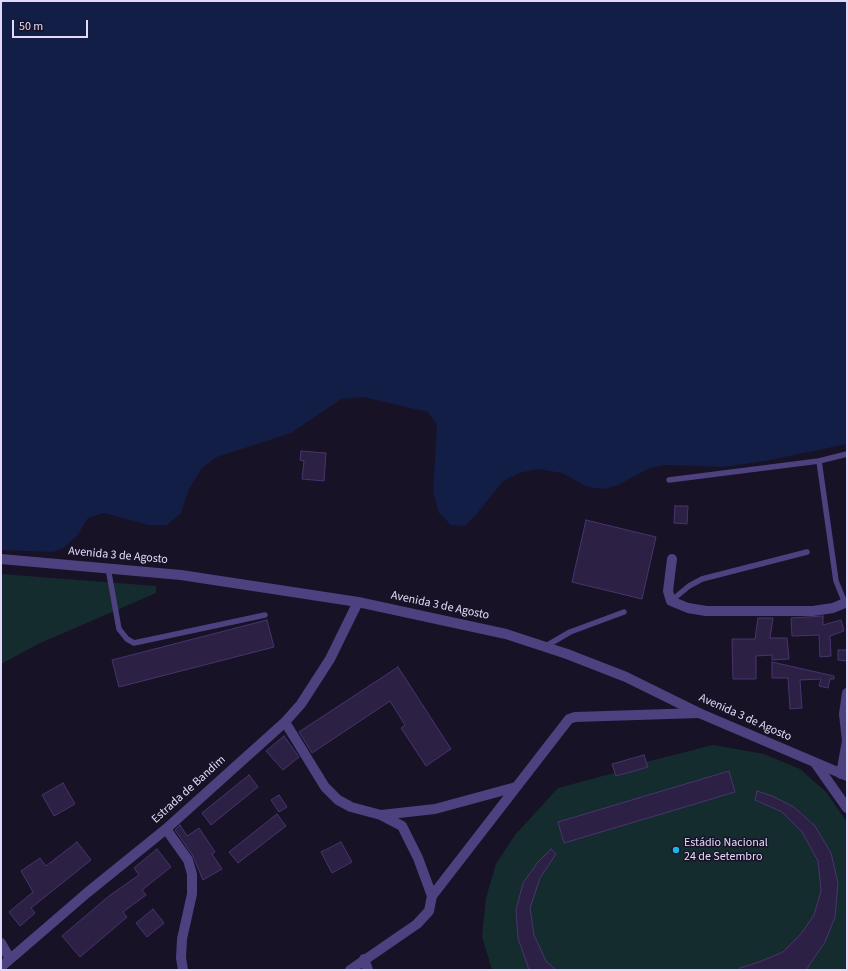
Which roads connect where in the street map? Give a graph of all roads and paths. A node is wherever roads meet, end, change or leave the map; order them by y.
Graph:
1 (847, 454) edge
2 (819, 461) junction
3 (669, 480) dead end
4 (807, 552) dead end
5 (1, 559) edge
6 (672, 559) dead end
7 (108, 568) junction
8 (671, 601) junction
9 (358, 602) junction
10 (846, 602) edge
11 (624, 612) dead end
12 (265, 615) dead end
13 (546, 646) junction
14 (847, 693) edge
15 (699, 713) junction
16 (285, 722) junction
17 (816, 764) junction
18 (844, 775) edge
19 (516, 786) junction
20 (847, 808) edge
21 (381, 815) junction
22 (166, 829) junction
23 (432, 896) junction
24 (1, 943) edge
25 (10, 959) junction
26 (364, 959) junction
27 (1, 967) edge
28 (183, 970) edge
29 (350, 970) edge
30 (368, 970) edge

1 - 2 lane
2 - 3 lane
2 - 10 lane
4 - 8 lane
5 - 7 street, Avenida 3 de Agosto
6 - 8 street
7 - 9 street, Avenida 3 de Agosto
7 - 12 lane
8 - 10 street
9 - 13 street, Avenida 3 de Agosto
9 - 16 street, Estrada de Bandim
11 - 13 lane
13 - 15 street, Avenida 3 de Agosto
14 - 18 street
15 - 17 street, Avenida 3 de Agosto
15 - 19 street
16 - 21 street
16 - 22 street, Estrada de Bandim
17 - 18 street, Avenida 3 de Agosto
17 - 20 street
19 - 21 street
19 - 23 street
21 - 23 street
22 - 25 street, Estrada de Bandim
22 - 28 street
23 - 26 street
24 - 25 street
25 - 27 street, Estrada de Bandim
26 - 29 street
26 - 30 street

